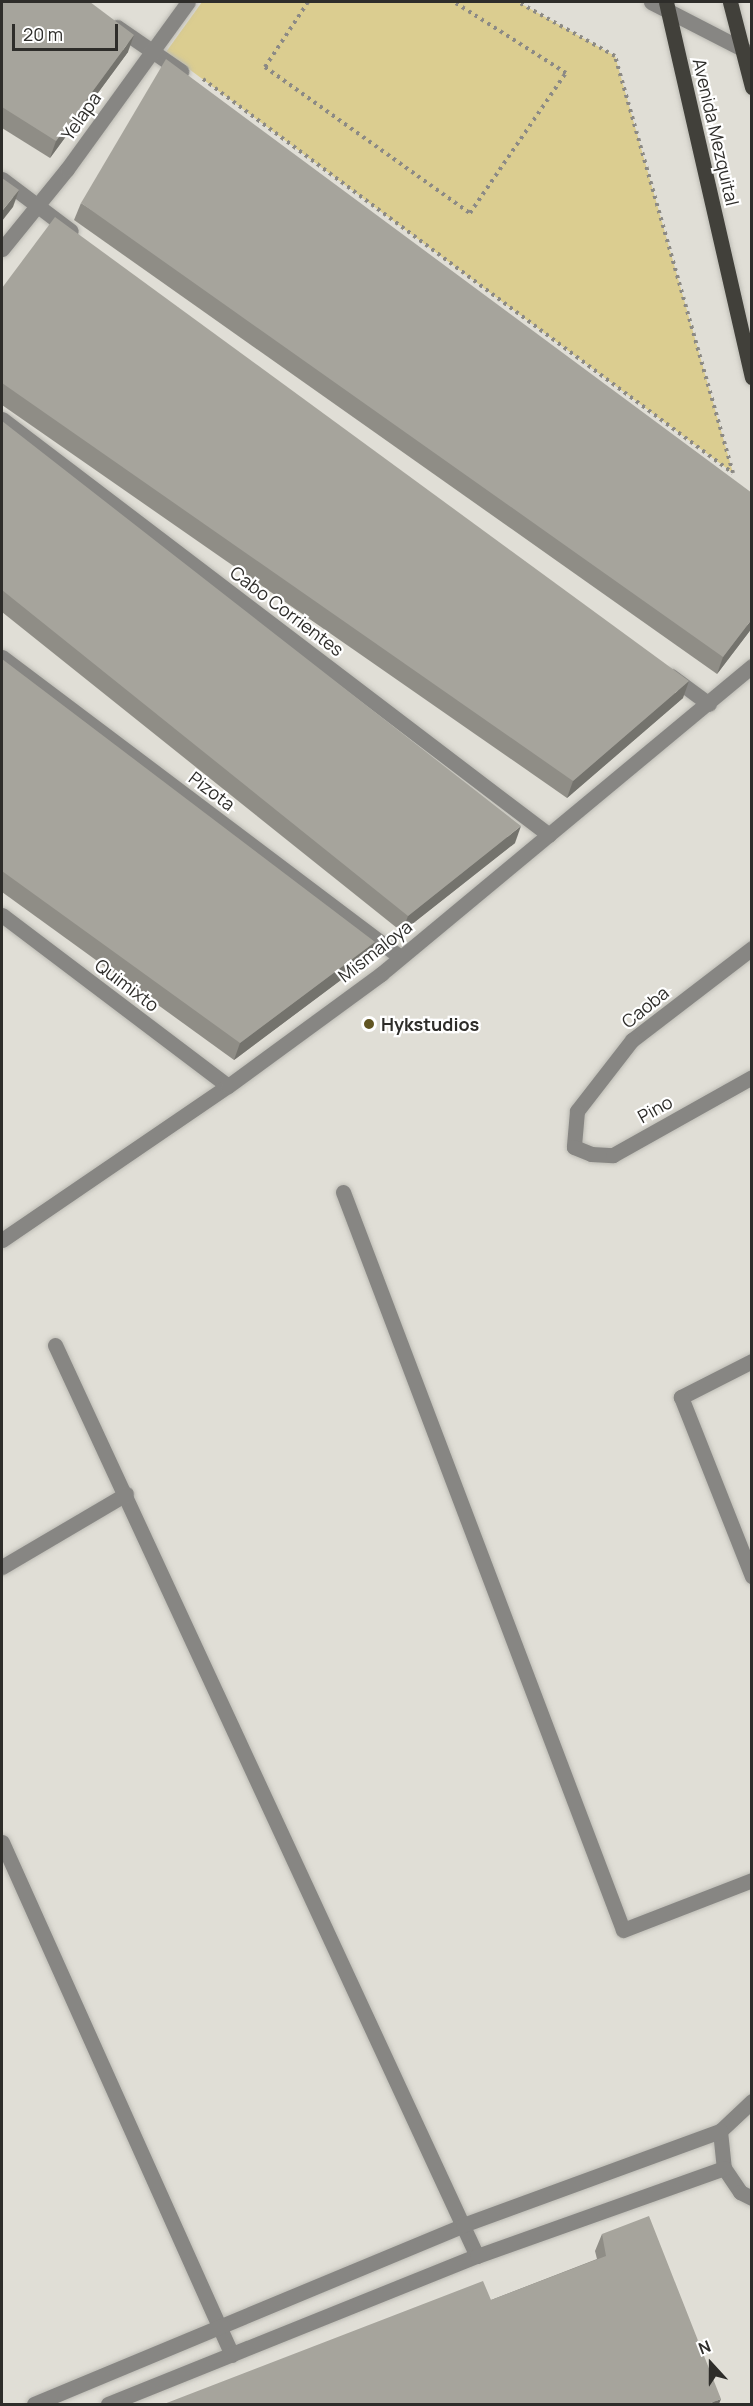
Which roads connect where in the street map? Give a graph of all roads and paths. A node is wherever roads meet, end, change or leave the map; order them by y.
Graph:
1 (188, 2) edge
2 (308, 2) edge
3 (454, 2) edge
4 (518, 2) edge
5 (651, 2) edge
6 (730, 2) edge
7 (667, 6) edge
8 (102, 16) edge
9 (150, 51) junction
10 (747, 51) edge
11 (195, 77) joint
12 (752, 87) edge
13 (2, 179) edge
14 (39, 205) junction
15 (82, 239) edge
16 (2, 249) edge
17 (752, 377) edge
18 (2, 419) edge
19 (2, 657) edge
20 (752, 666) edge
21 (662, 668) edge
22 (709, 704) junction
23 (549, 835) junction
24 (2, 915) edge
25 (752, 948) edge
26 (399, 956) junction
27 (752, 1077) edge
28 (228, 1086) junction
29 (574, 1147) joint
30 (343, 1192) dead end
31 (2, 1240) edge
32 (55, 1345) dead end
33 (752, 1361) edge
34 (126, 1494) junction
35 (2, 1567) edge
36 (752, 1576) edge
37 (2, 1842) edge
38 (752, 1880) edge
39 (752, 2101) edge
40 (720, 2131) junction
41 (724, 2168) junction
42 (752, 2198) edge
43 (463, 2224) junction
44 (477, 2256) junction
45 (217, 2325) junction
46 (232, 2355) junction
47 (34, 2404) edge
48 (108, 2404) edge

1 - 9 street, Yelapa
2 - 3 path
4 - 11 path
5 - 7 street
6 - 10 main road
7 - 10 street
7 - 17 main road, Avenida Mezquital
8 - 9 street
9 - 11 street
9 - 14 street, Yelapa
10 - 12 main road
13 - 14 street
14 - 15 street
14 - 16 street, Yelapa
18 - 23 street, Cabo Corrientes
19 - 26 street, Pizota
20 - 22 street, Mismaloya
21 - 22 street
22 - 23 street, Mismaloya
23 - 26 street, Mismaloya
24 - 28 street, Quimixto
25 - 29 street, Caoba
26 - 28 street, Mismaloya
27 - 29 street, Pino
28 - 31 street, Mismaloya
30 - 38 street
32 - 34 street
33 - 36 street
34 - 35 street
34 - 43 street
37 - 45 street
39 - 40 street
40 - 41 street
40 - 43 street
41 - 42 street
41 - 44 street
43 - 44 street
43 - 45 street
44 - 46 street
45 - 46 street
45 - 47 street
46 - 48 street

